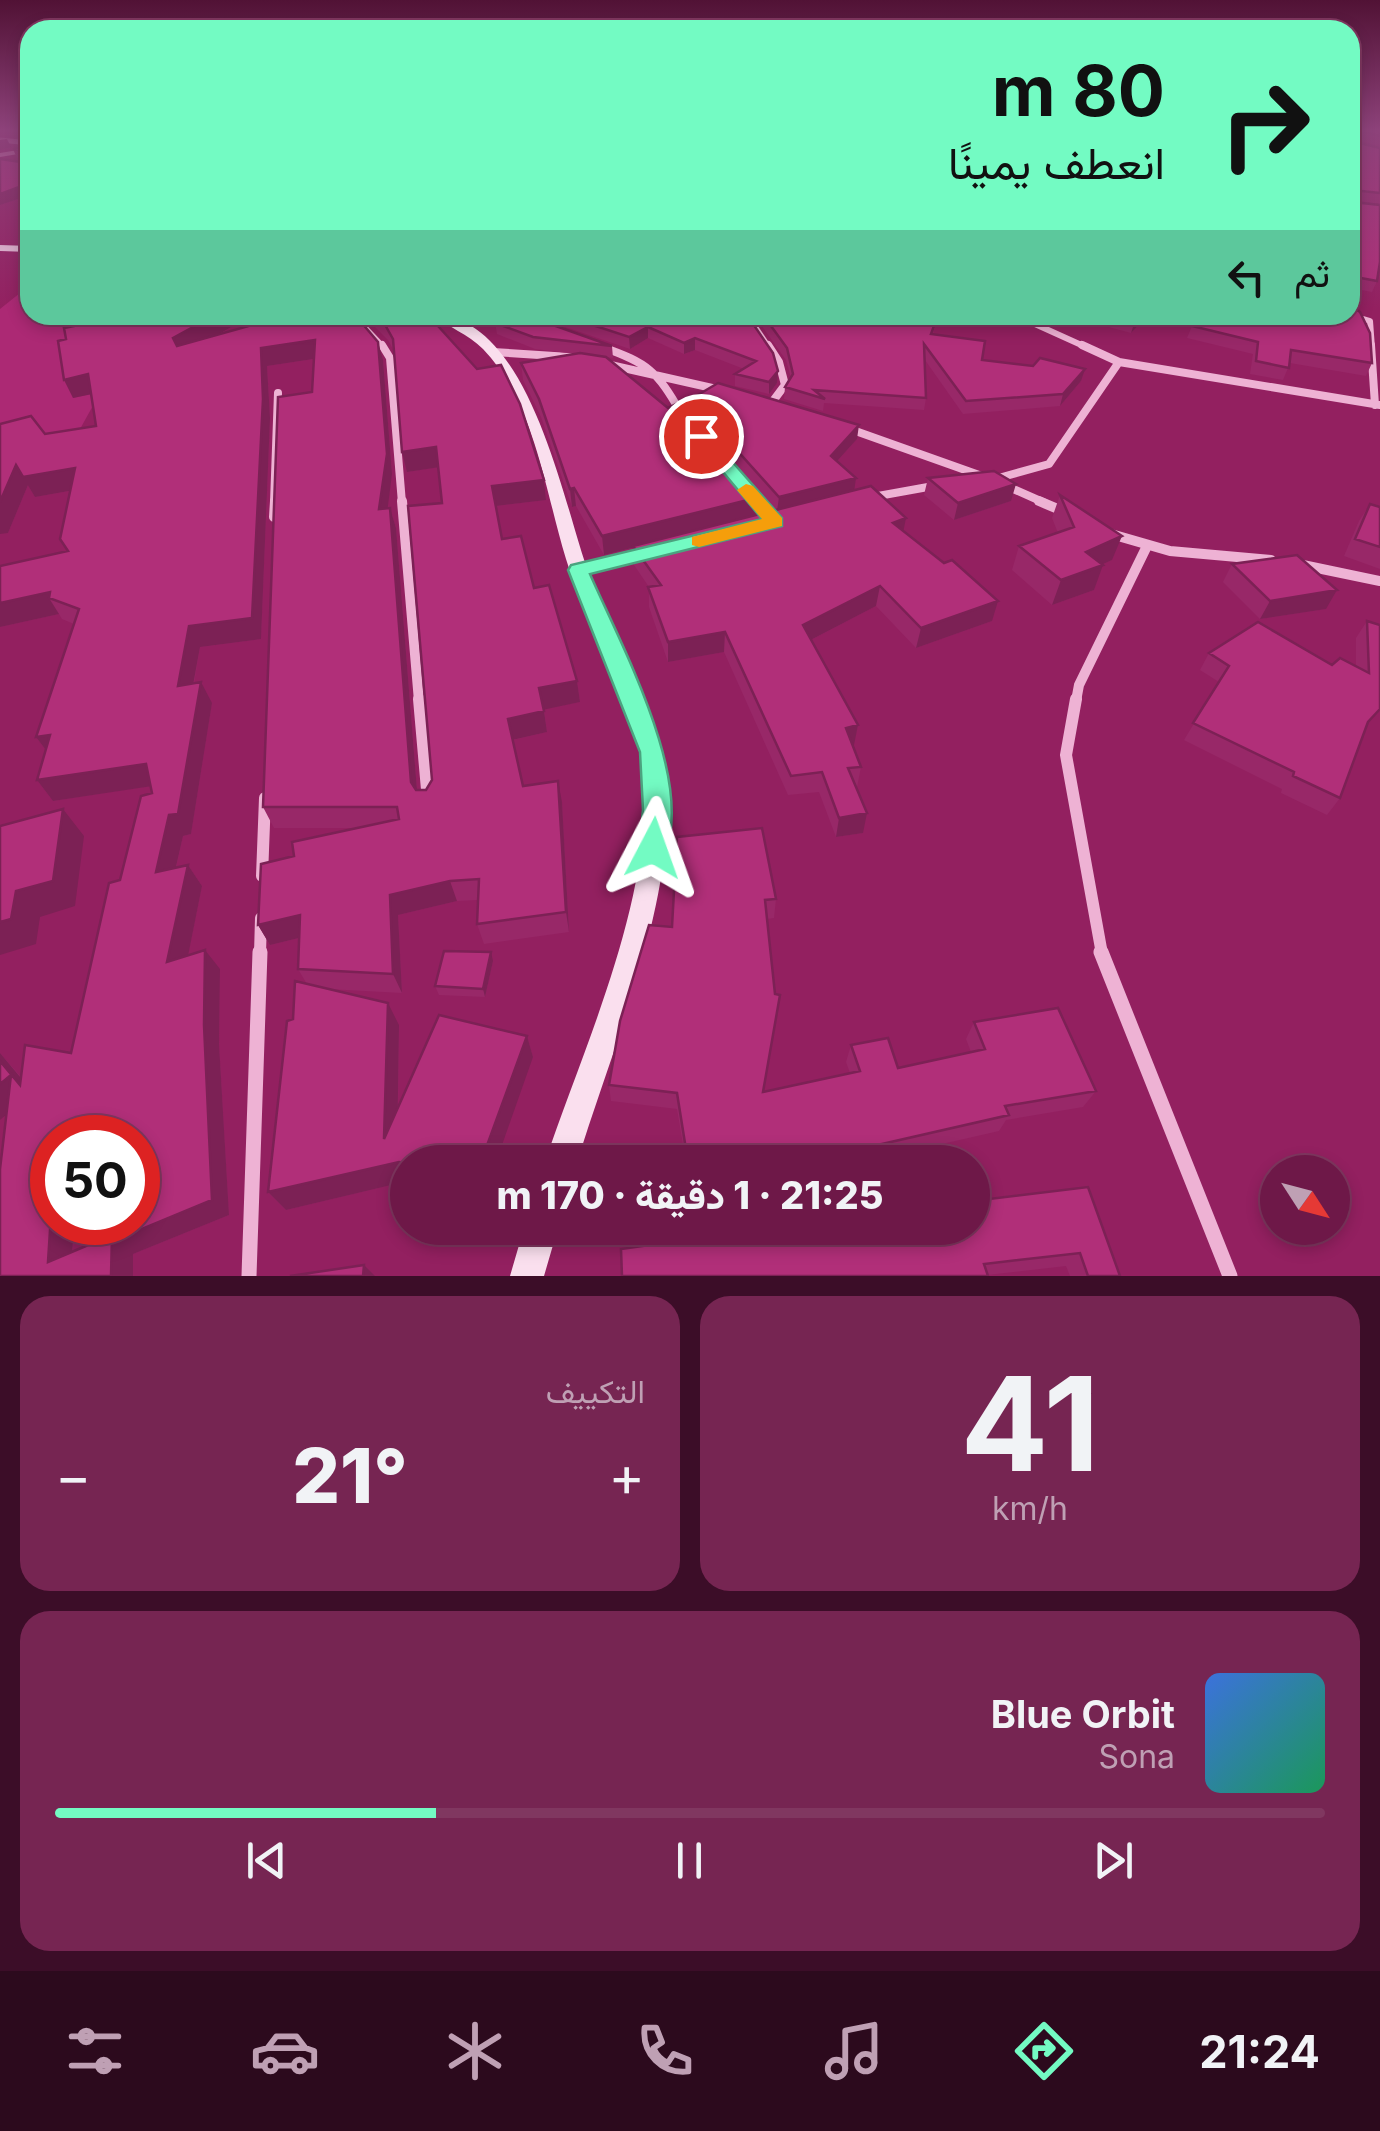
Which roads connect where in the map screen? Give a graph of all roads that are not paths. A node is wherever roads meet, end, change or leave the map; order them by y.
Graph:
1 (1380, 314) edge
2 (1360, 318) edge
3 (1370, 321) junction
4 (363, 325) edge
5 (458, 325) edge
6 (754, 325) edge
7 (1034, 325) edge
8 (598, 346) edge
9 (493, 352) junction
10 (574, 358) edge
11 (591, 361) edge
12 (1119, 362) junction
13 (660, 376) junction
14 (278, 393) edge
15 (735, 393) edge
16 (754, 397) edge
17 (773, 401) junction
18 (1378, 405) edge
19 (791, 408) edge
20 (828, 421) edge
21 (690, 423) edge
22 (992, 480) junction
23 (748, 491) edge
24 (847, 503) edge
25 (793, 517) edge
26 (1078, 518) edge
27 (775, 522) junction
28 (757, 526) edge
29 (1096, 527) edge
30 (274, 530) edge
31 (1146, 548) junction
32 (647, 554) edge
33 (578, 570) junction
34 (1380, 580) edge
35 (265, 785) edge
36 (428, 802) edge
37 (262, 884) edge
38 (262, 903) edge
39 (566, 1145) edge
40 (536, 1245) edge
41 (249, 1276) edge
42 (526, 1276) edge
43 (1230, 1276) edge

1 - 3 street
2 - 3 street
3 - 18 street
4 - 36 street
5 - 9 main road
6 - 17 street
7 - 12 street
8 - 13 street
9 - 10 street
9 - 33 main road
11 - 13 street
12 - 18 street
12 - 22 street
13 - 15 street
13 - 21 street
14 - 30 street
16 - 17 street
17 - 19 street
20 - 22 street
22 - 24 street
22 - 26 street
23 - 27 street
25 - 27 street
27 - 28 street
29 - 31 street
31 - 34 street
31 - 43 street
32 - 33 street
33 - 39 main road
35 - 37 street
38 - 41 street
40 - 42 main road

